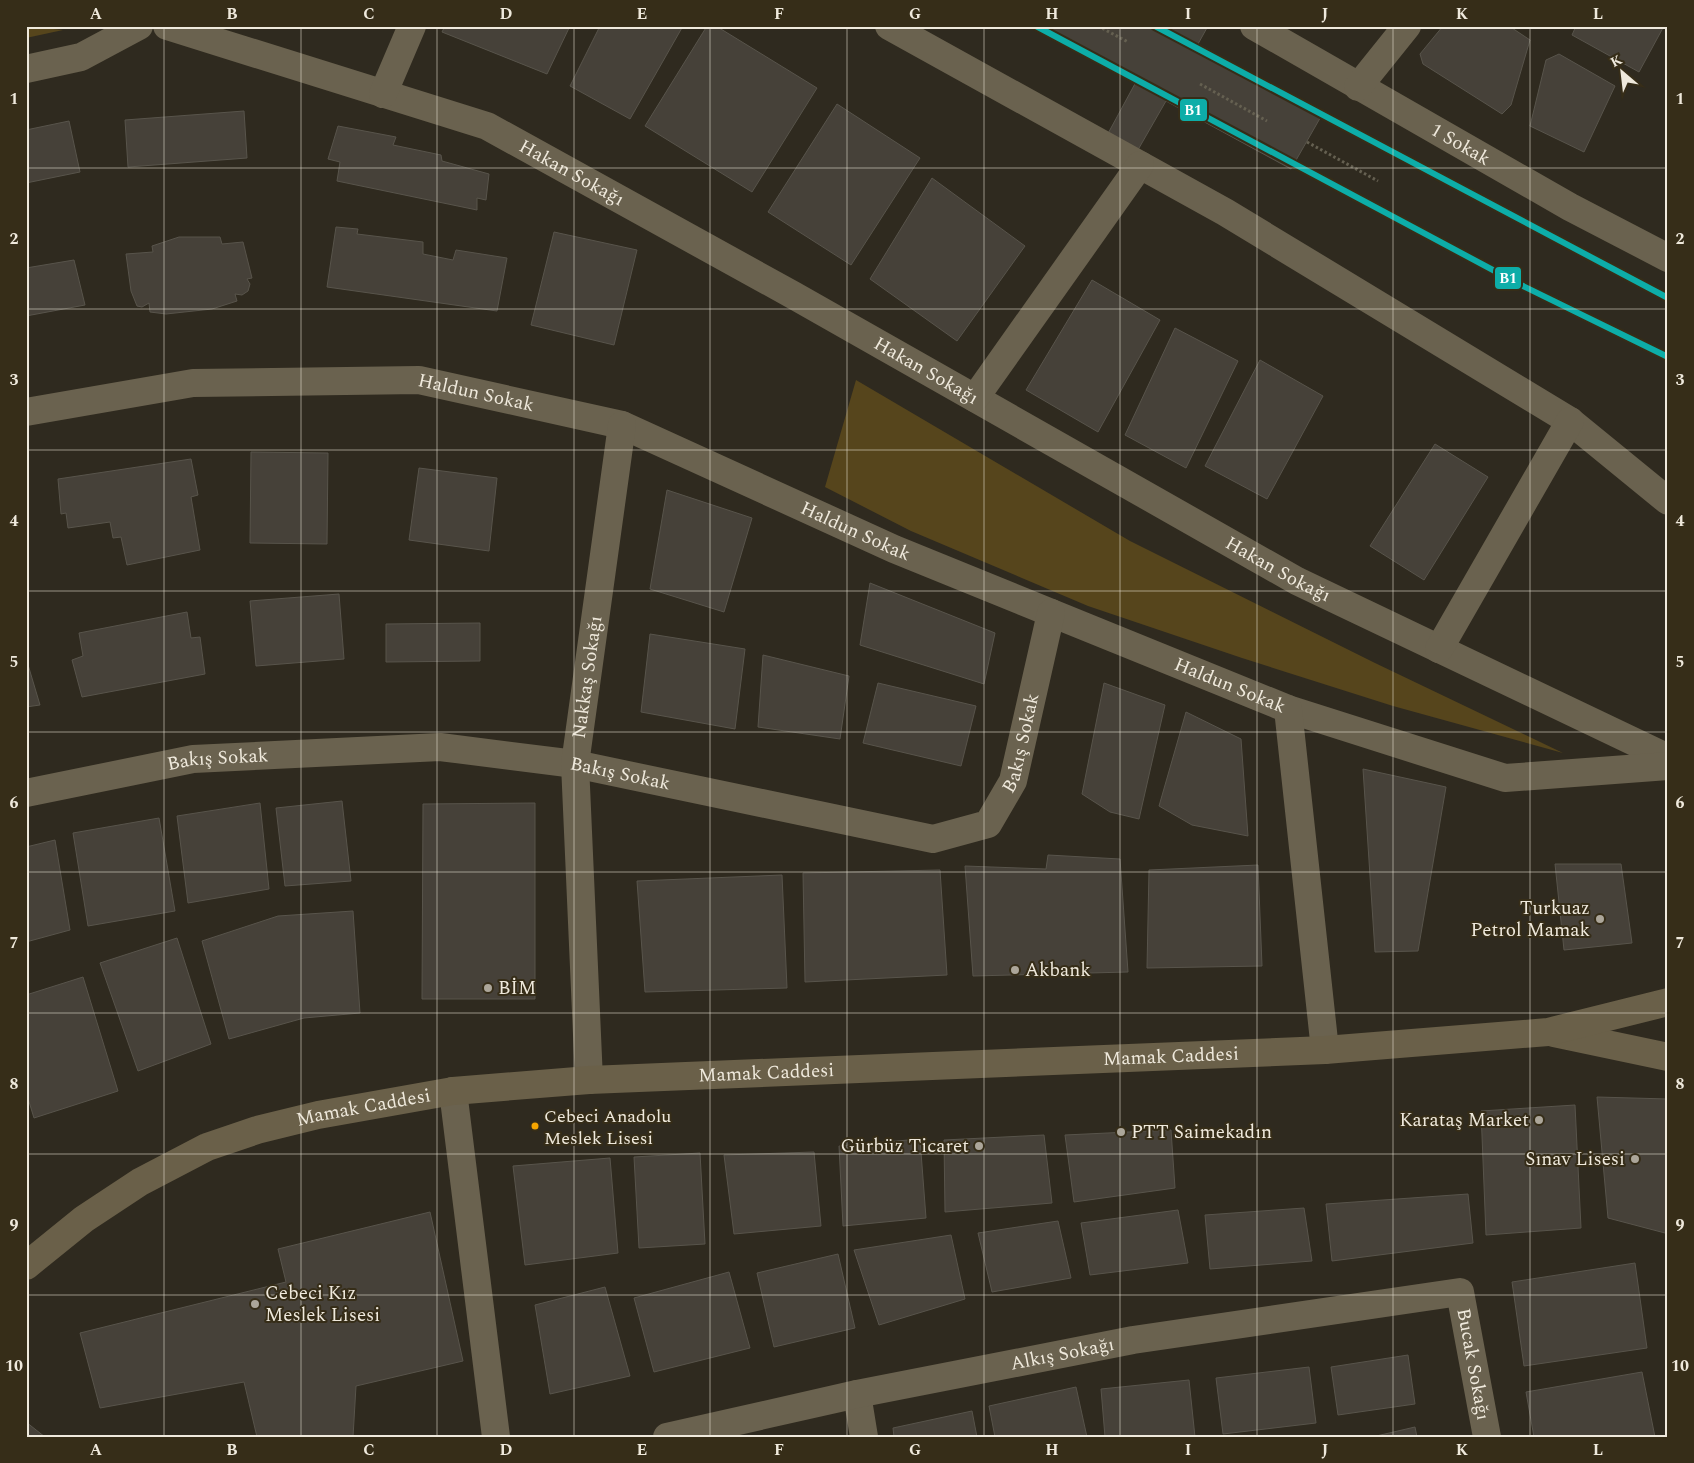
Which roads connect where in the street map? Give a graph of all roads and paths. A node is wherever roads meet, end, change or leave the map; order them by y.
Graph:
1 (139, 26) edge
2 (167, 26) edge
3 (412, 26) edge
4 (889, 26) edge
5 (1098, 26) edge
6 (1254, 26) edge
7 (1407, 26) edge
8 (1128, 42) dead end
9 (26, 69) edge
10 (1200, 84) dead end
11 (1358, 87) junction
12 (382, 94) junction
13 (1267, 121) dead end
14 (1306, 142) dead end
15 (1140, 165) junction
16 (1378, 181) dead end
17 (1668, 258) edge
18 (975, 398) junction
19 (26, 412) edge
20 (1570, 421) junction
21 (622, 425) junction
22 (1668, 501) edge
23 (1051, 612) junction
24 (1440, 649) junction
25 (1288, 709) junction
26 (1668, 758) edge
27 (575, 764) junction
28 (1668, 766) edge
29 (26, 793) edge
30 (1668, 1002) edge
31 (1548, 1032) junction
32 (1324, 1050) junction
33 (1668, 1057) edge
34 (589, 1080) junction
35 (452, 1091) junction
36 (26, 1266) edge
37 (1460, 1292) joint
38 (857, 1394) junction
39 (496, 1437) edge
40 (668, 1437) edge
41 (864, 1437) edge
42 (1487, 1437) edge

1 - 9 street
2 - 12 street, Hakan Sokağı
3 - 12 street
4 - 15 street
5 - 8 path
6 - 11 street, 1 Sokak
7 - 11 street
10 - 13 path
11 - 17 street, 1 Sokak
12 - 18 street, Hakan Sokağı
14 - 16 path
15 - 18 street
15 - 20 street
18 - 24 street, Hakan Sokağı
19 - 21 street, Haldun Sokak
20 - 22 street
20 - 24 street
21 - 23 street, Haldun Sokak
21 - 27 street, Nakkaş Sokağı
23 - 25 street, Haldun Sokak
23 - 27 street, Bakış Sokak
24 - 26 street, Hakan Sokağı
25 - 28 street, Haldun Sokak
25 - 32 street
27 - 29 street, Bakış Sokak
27 - 34 street, Nakkaş Sokağı
30 - 31 main road, Mamak Caddesi
31 - 32 main road, Mamak Caddesi
31 - 33 main road, Mamak Caddesi
32 - 34 main road, Mamak Caddesi
34 - 35 main road, Mamak Caddesi
35 - 36 main road, Mamak Caddesi
35 - 39 street
37 - 38 street, Alkış Sokağı
37 - 42 street, Bucak Sokağı
38 - 40 street, Alkış Sokağı
38 - 41 street

